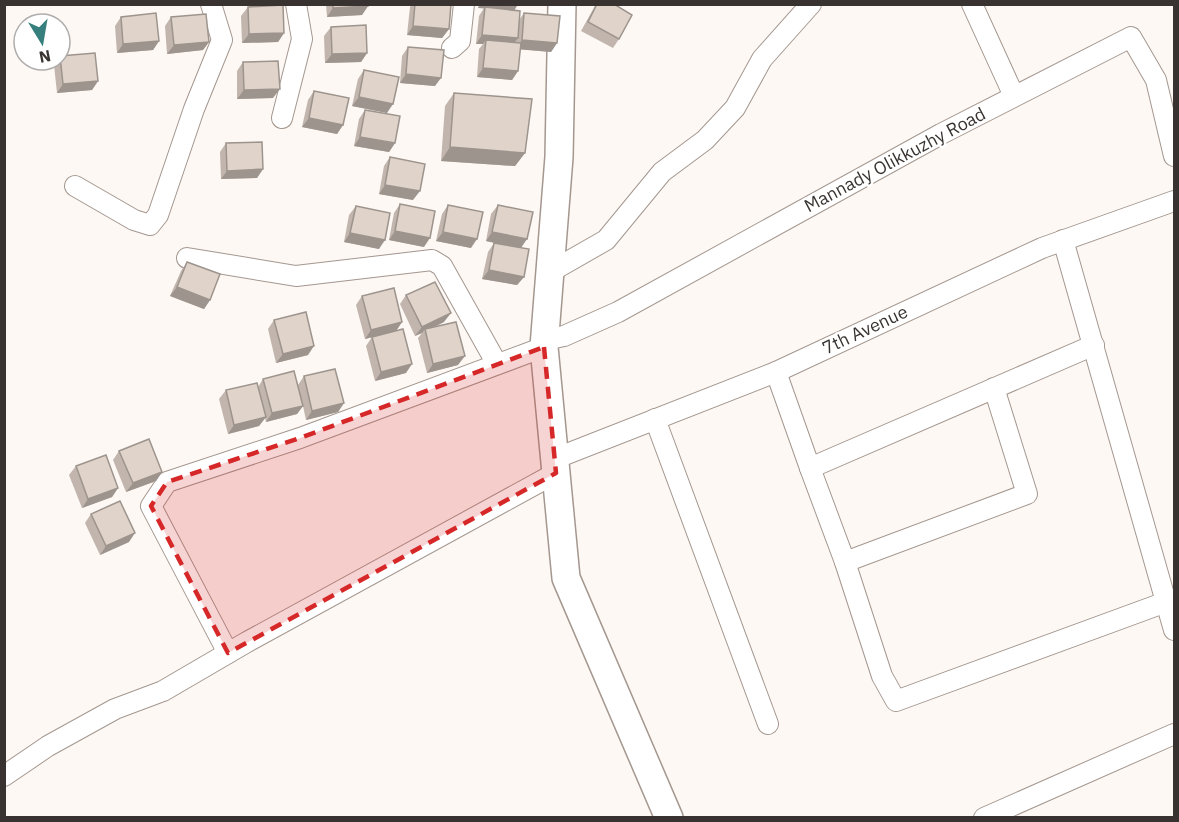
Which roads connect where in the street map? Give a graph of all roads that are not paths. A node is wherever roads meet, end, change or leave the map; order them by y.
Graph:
1 (211, 4) edge
2 (296, 4) edge
3 (464, 4) edge
4 (562, 4) edge
5 (812, 4) edge
6 (972, 4) edge
7 (453, 48) dead end
8 (1014, 96) junction
9 (282, 118) dead end
10 (1174, 156) edge
11 (75, 186) dead end
12 (1174, 201) edge
13 (1063, 240) junction
14 (187, 258) dead end
15 (550, 272) junction
16 (544, 343) junction
17 (1094, 345) junction
18 (497, 363) junction
19 (776, 372) junction
20 (994, 388) junction
21 (655, 419) junction
22 (555, 466) junction
23 (810, 468) junction
24 (845, 562) junction
25 (1166, 602) junction
26 (1174, 630) edge
27 (228, 653) junction
28 (768, 724) dead end
29 (1174, 734) edge
30 (4, 776) edge
31 (669, 818) edge
32 (984, 818) edge

1 - 11 street
2 - 9 street
3 - 7 street
4 - 15 main road
5 - 15 street
6 - 8 street
8 - 10 street, Mannady Olikkuzhy Road
8 - 16 street, Mannady Olikkuzhy Road
12 - 13 street, 7th Avenue
13 - 17 street
13 - 19 street, 7th Avenue
14 - 18 street
15 - 16 main road
16 - 18 street, Mannady Olikkuzhy Road
16 - 22 main road
17 - 20 street
17 - 25 street
18 - 27 street, Mannady Olikkuzhy Road
19 - 21 street, 7th Avenue
19 - 23 street
20 - 23 street
20 - 24 street
21 - 22 street, 7th Avenue
21 - 28 street
22 - 27 street, 7th Avenue
22 - 31 main road
23 - 24 street
24 - 25 street
25 - 26 street
27 - 30 street, 7th Avenue
29 - 32 street

